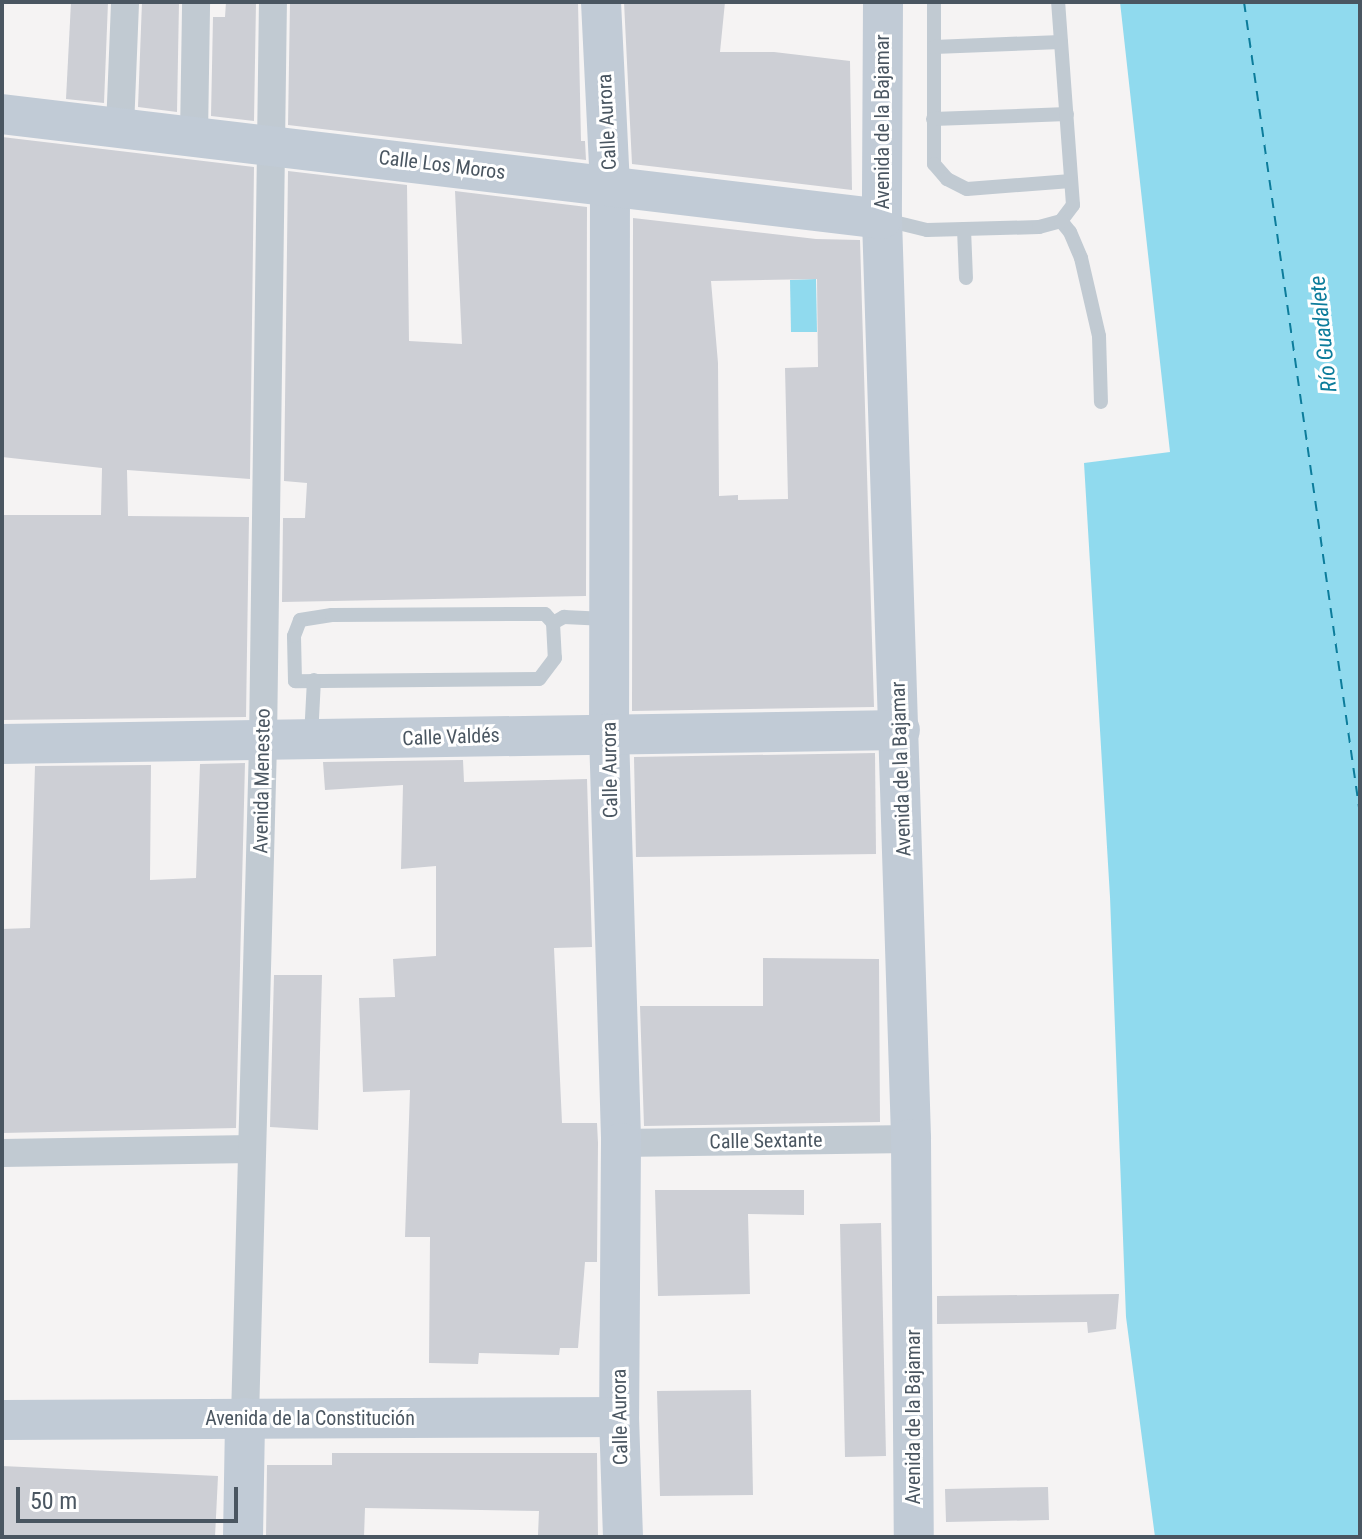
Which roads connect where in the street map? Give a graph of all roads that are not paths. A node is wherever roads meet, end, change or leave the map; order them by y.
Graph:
1 (125, 2) edge
2 (196, 2) edge
3 (273, 2) edge
4 (601, 2) edge
5 (883, 2) edge
6 (934, 2) edge
7 (1058, 2) edge
8 (1061, 42) junction
9 (934, 47) junction
10 (2, 114) edge
11 (1067, 114) junction
12 (933, 119) junction
13 (120, 128) junction
14 (194, 136) junction
15 (270, 145) junction
16 (1071, 181) junction
17 (610, 185) junction
18 (882, 219) junction
19 (1061, 221) junction
20 (964, 229) junction
21 (966, 278) dead end
22 (1101, 402) dead end
23 (611, 619) junction
24 (553, 623) junction
25 (314, 680) junction
26 (900, 730) junction
27 (609, 733) junction
28 (311, 741) junction
29 (263, 742) junction
30 (2, 744) edge
31 (911, 1139) junction
32 (621, 1143) junction
33 (251, 1149) junction
34 (2, 1153) edge
35 (619, 1417) junction
36 (245, 1418) junction
37 (2, 1420) edge
38 (243, 1537) edge
39 (623, 1537) edge
40 (914, 1537) edge

1 - 13 street
2 - 14 street
3 - 15 street, Avenida Menesteo
4 - 17 street, Calle Aurora
5 - 18 street, Avenida de la Bajamar
6 - 9 lane
7 - 8 lane
8 - 9 lane
8 - 11 lane
9 - 12 lane
10 - 13 street, Calle Los Moros
11 - 12 lane
11 - 16 lane
12 - 16 lane
13 - 14 street, Calle Los Moros
14 - 15 street, Calle Los Moros
15 - 17 street, Calle Los Moros
15 - 29 street, Avenida Menesteo
16 - 19 lane
17 - 18 street, Calle Los Moros
17 - 23 street, Calle Aurora
18 - 20 lane
18 - 26 street, Avenida de la Bajamar
19 - 20 lane
19 - 22 lane
20 - 21 lane
23 - 24 lane
23 - 27 street, Calle Aurora
24 - 25 lane
24 - 25 lane
25 - 28 lane
26 - 27 street, Calle Valdés
26 - 31 street, Avenida de la Bajamar
27 - 28 street, Calle Valdés
27 - 32 street, Calle Aurora
28 - 29 street, Calle Valdés
29 - 30 street, Calle Valdés
29 - 33 street, Avenida Menesteo
31 - 32 street, Calle Sextante
31 - 40 street, Avenida de la Bajamar
32 - 35 street, Calle Aurora
33 - 34 street
33 - 36 street, Avenida Menesteo
35 - 36 street, Avenida de la Constitución
35 - 39 street, Calle Aurora
36 - 37 street, Avenida de la Constitución
36 - 38 street

